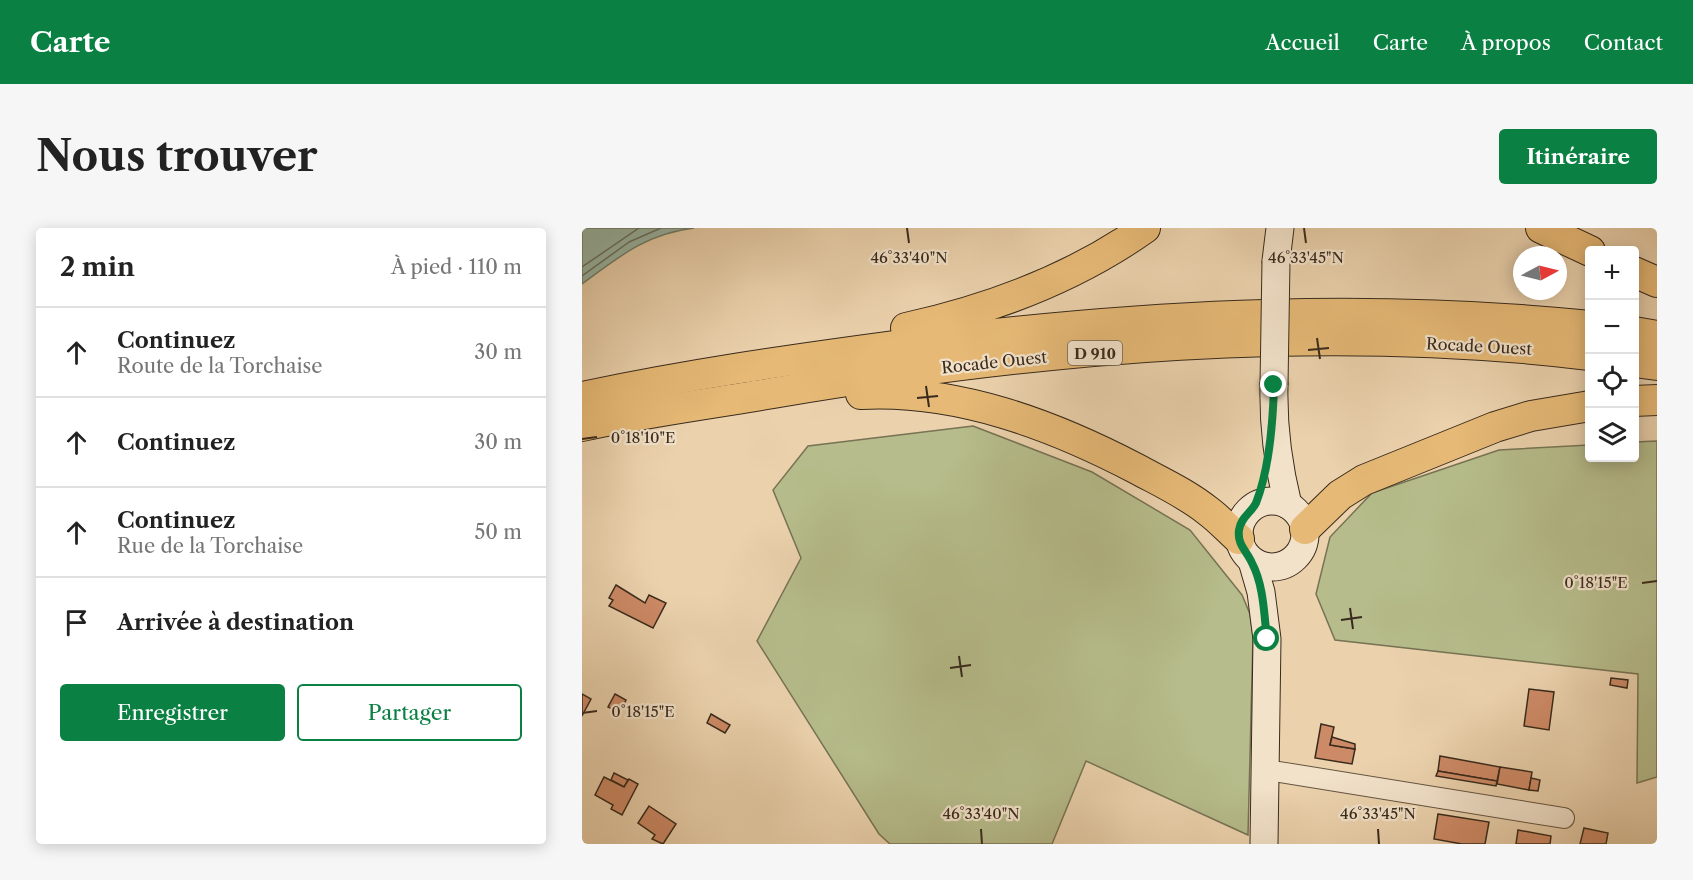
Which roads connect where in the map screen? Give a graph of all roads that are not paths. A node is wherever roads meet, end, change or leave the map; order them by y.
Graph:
1 (1145, 228) edge
2 (1273, 228) edge
3 (1280, 228) edge
4 (1541, 228) edge
5 (1585, 249) edge
6 (1276, 261) junction
7 (1639, 274) edge
8 (1657, 282) edge
9 (1585, 326) edge
10 (1639, 333) edge
11 (1657, 336) edge
12 (1585, 355) edge
13 (1639, 363) edge
14 (1657, 365) edge
15 (734, 367) junction
16 (582, 397) edge
17 (1657, 400) edge
18 (1639, 401) edge
19 (1585, 407) edge
20 (1273, 419) junction
21 (593, 424) edge
22 (1255, 506) junction
23 (1297, 517) junction
24 (1245, 550) junction
25 (1289, 563) junction
26 (1267, 639) junction
27 (1265, 775) junction
28 (1564, 818) dead end
29 (1264, 844) edge

1 - 15 main road
2 - 6 main road
3 - 6 main road
4 - 5 main road
6 - 20 main road, bridge
7 - 8 main road
9 - 15 main road, Rocade Ouest / D 910
10 - 11 main road
12 - 21 main road, Rocade Ouest / D 910
13 - 14 main road
15 - 16 main road, Rocade Ouest / D 910
17 - 18 main road
19 - 23 main road
20 - 22 main road
20 - 23 main road
21 - 24 main road
22 - 23 main road
22 - 24 main road
23 - 25 main road
24 - 25 main road
24 - 26 main road
25 - 26 main road
26 - 27 main road
27 - 28 street
27 - 29 main road

